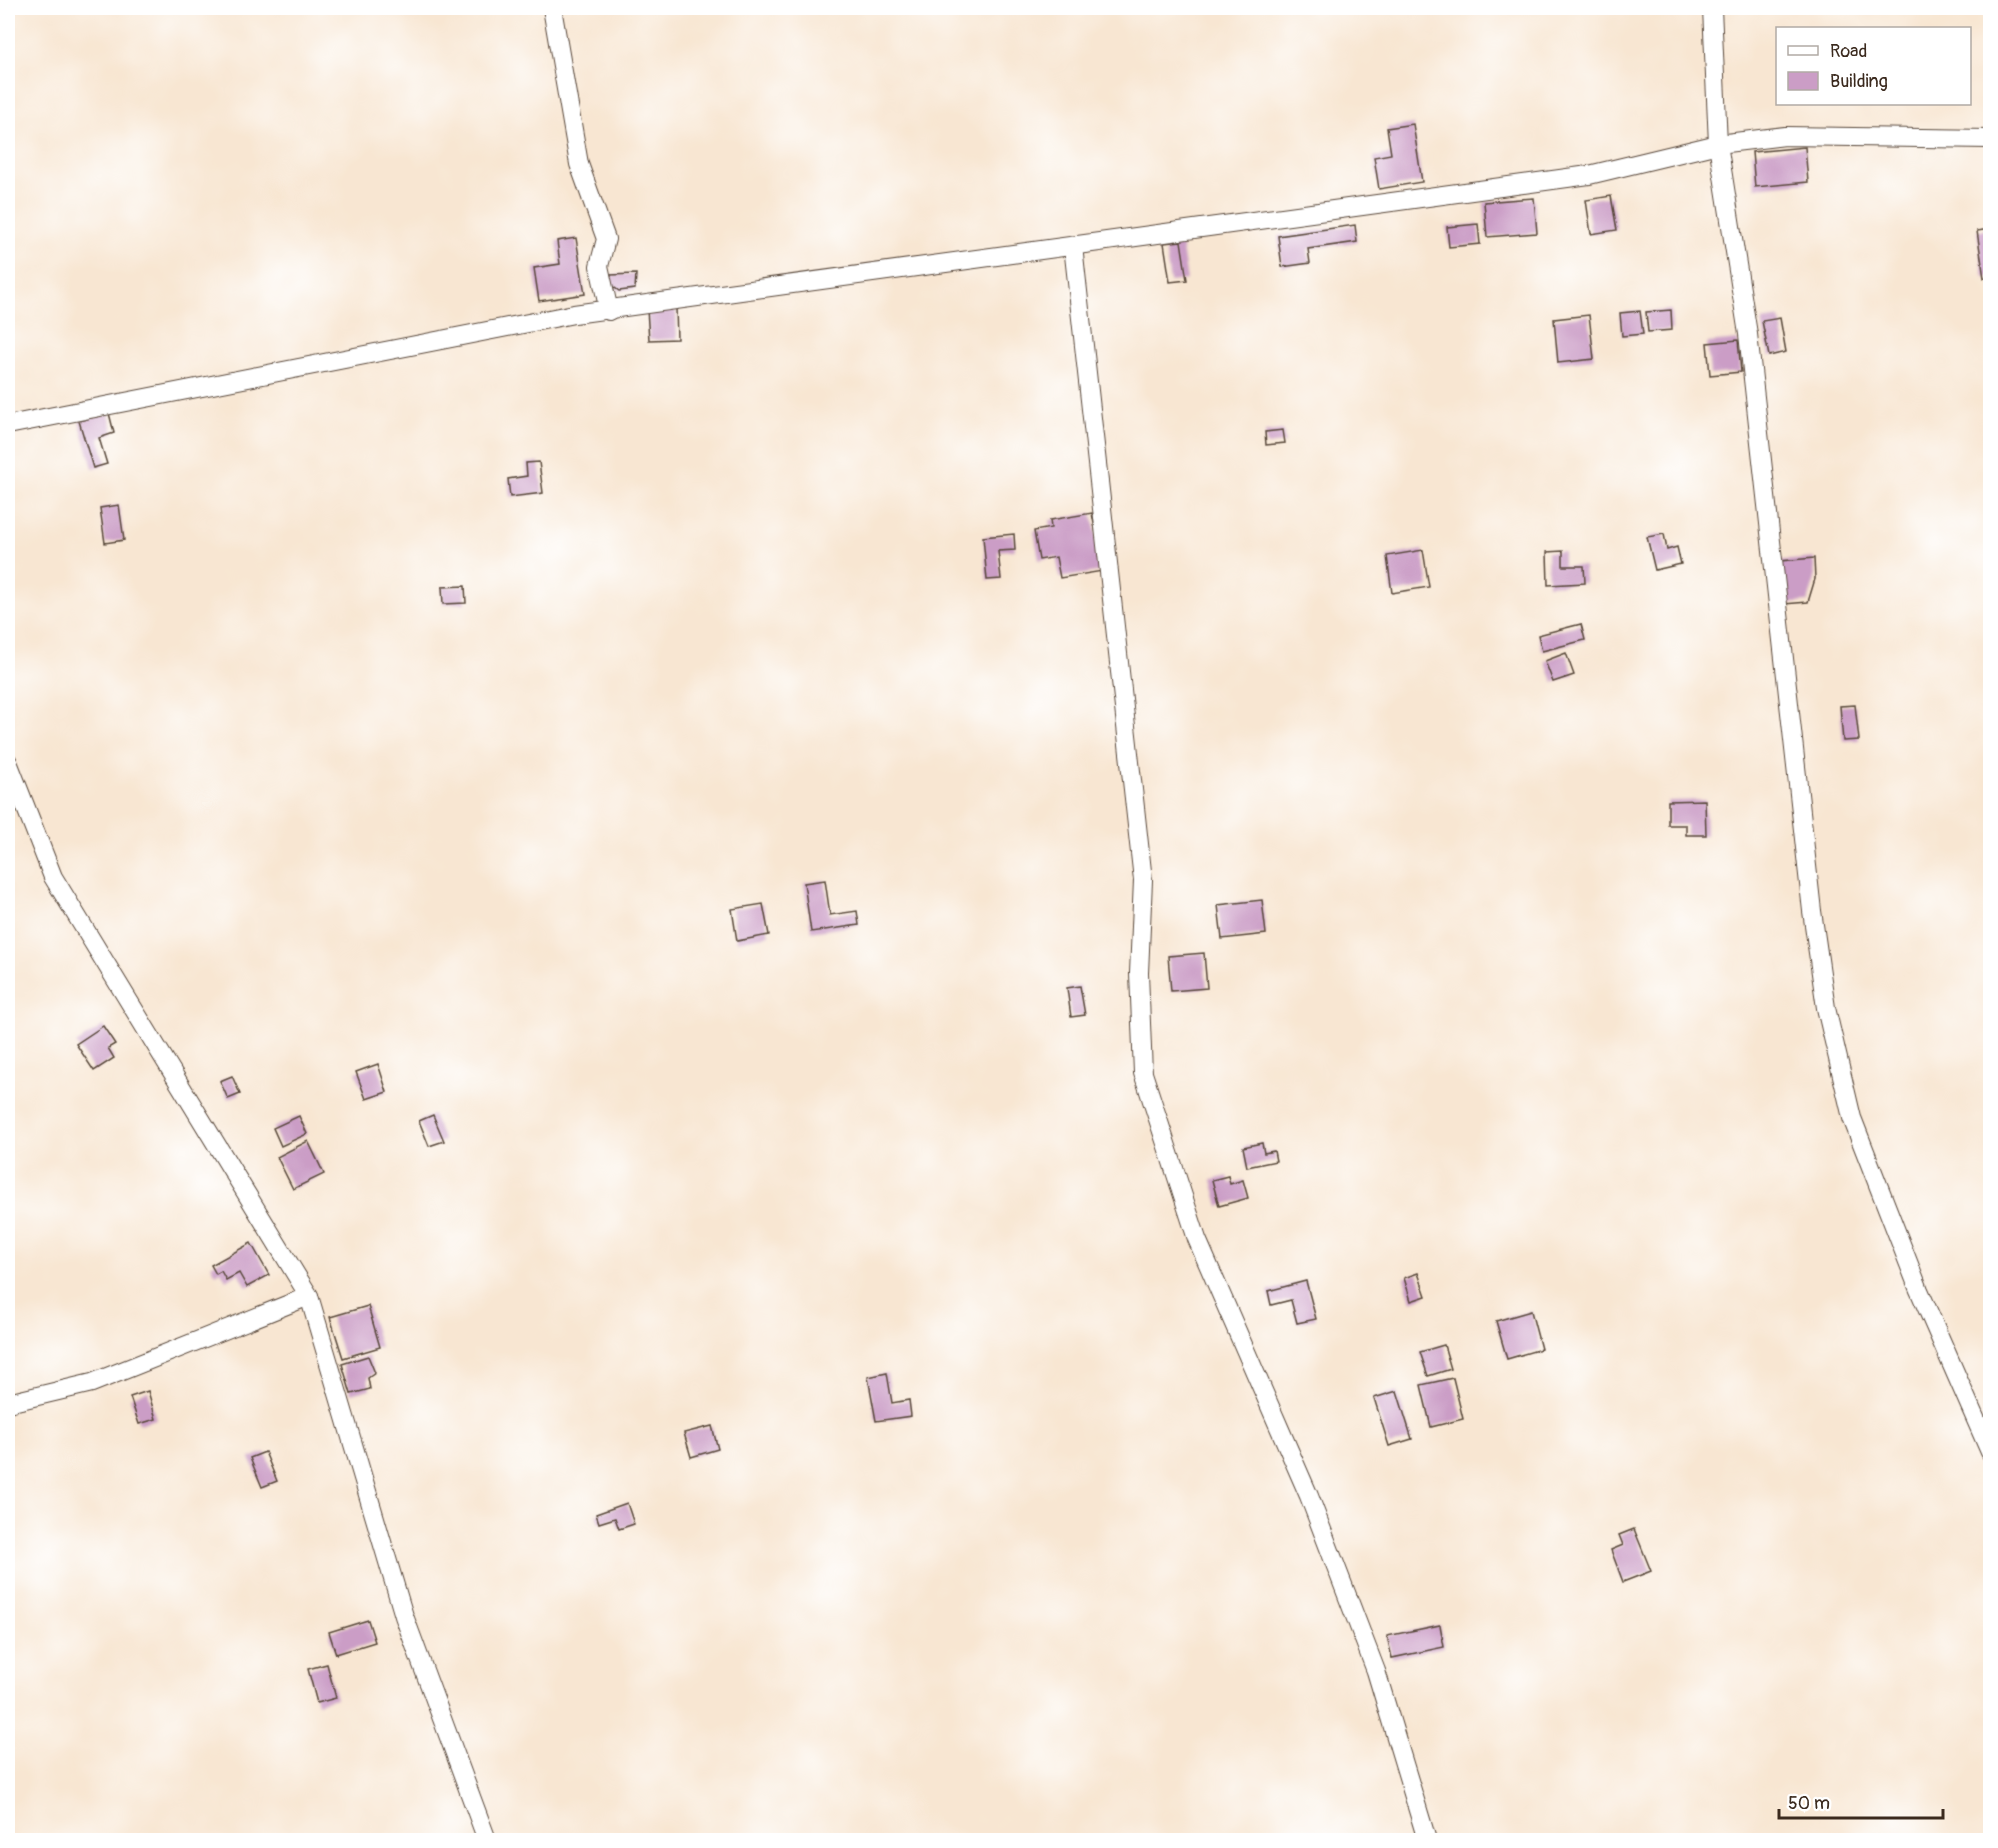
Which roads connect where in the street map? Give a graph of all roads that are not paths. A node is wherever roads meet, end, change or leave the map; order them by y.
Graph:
1 (552, 8) edge
2 (1712, 8) edge
3 (1990, 139) edge
4 (1718, 144) junction
5 (1073, 246) junction
6 (609, 311) junction
7 (8, 425) edge
8 (8, 762) edge
9 (309, 1296) junction
10 (8, 1403) edge
11 (1990, 1452) edge
12 (487, 1840) edge
13 (1427, 1840) edge

1 - 6 street
2 - 4 street
3 - 4 street
4 - 5 street
4 - 11 street
5 - 6 street
5 - 13 street
6 - 7 street
8 - 9 street
9 - 10 street
9 - 12 street

